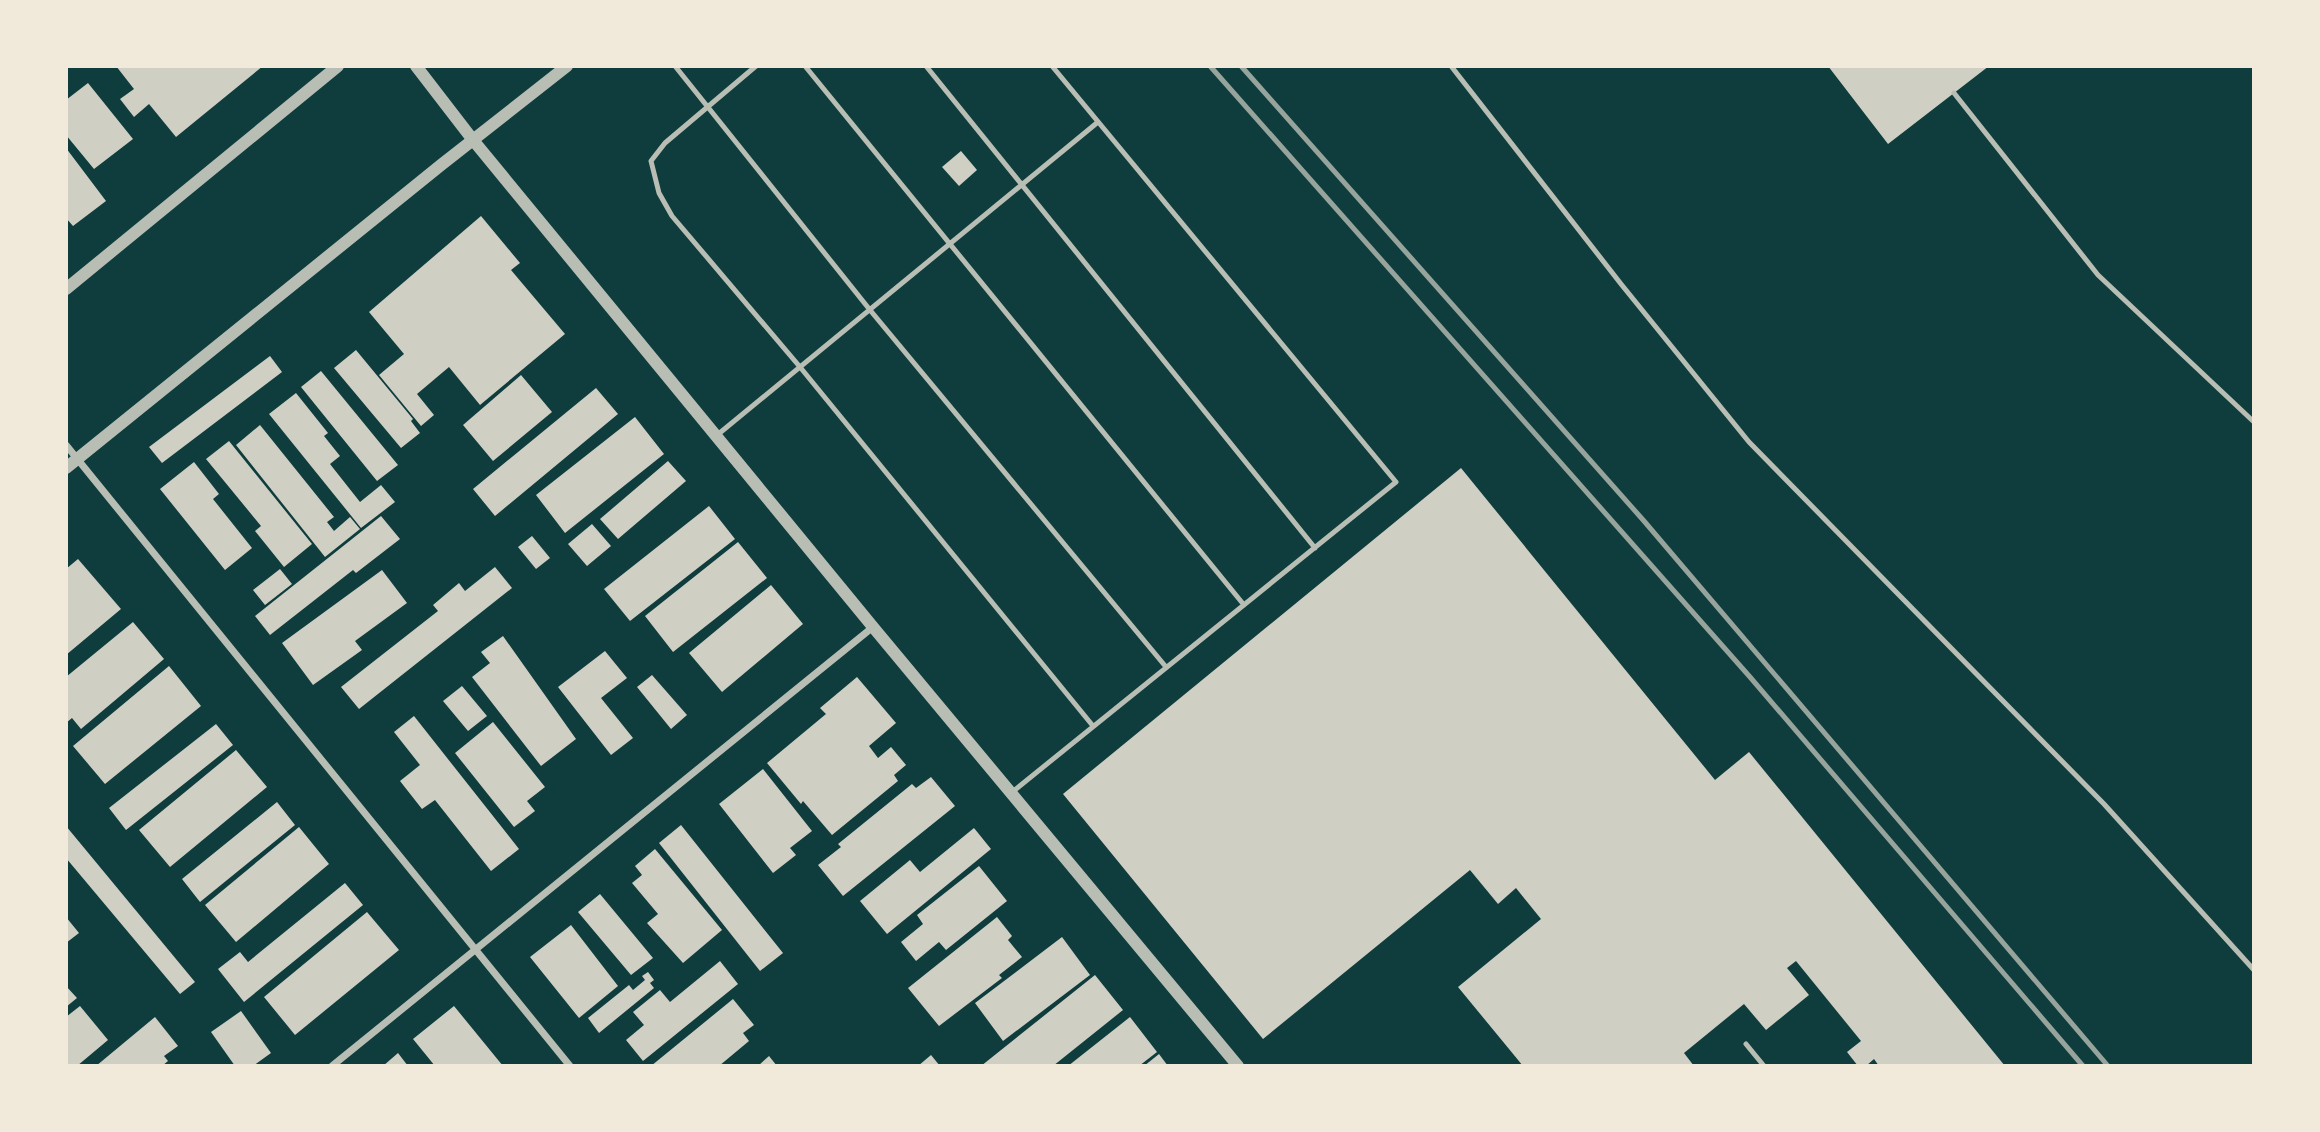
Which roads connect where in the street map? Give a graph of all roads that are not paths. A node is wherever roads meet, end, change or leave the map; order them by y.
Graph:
1 (338, 66) edge
2 (416, 66) edge
3 (567, 66) edge
4 (675, 66) edge
5 (756, 66) edge
6 (805, 66) edge
7 (926, 66) edge
8 (1052, 66) edge
9 (1451, 66) edge
10 (1954, 93) dead end
11 (708, 106) junction
12 (1098, 122) junction
13 (473, 140) junction
14 (1023, 184) junction
15 (950, 244) junction
16 (66, 289) edge
17 (870, 310) junction
18 (800, 367) junction
19 (2253, 422) edge
20 (716, 436) junction
21 (66, 446) edge
22 (78, 459) junction
23 (66, 468) edge
24 (1315, 548) junction
25 (1244, 605) junction
26 (873, 627) junction
27 (1166, 667) junction
28 (1093, 726) junction
29 (1011, 793) junction
30 (476, 950) junction
31 (2253, 970) edge
32 (1746, 1044) dead end
33 (332, 1066) edge
34 (570, 1066) edge
35 (1238, 1066) edge
36 (1764, 1066) edge

1 - 16 street
2 - 13 street
3 - 13 street
4 - 11 lane
5 - 11 lane
6 - 15 lane
7 - 14 lane
8 - 12 lane
9 - 31 lane
10 - 19 lane
11 - 17 lane
11 - 18 lane
12 - 14 lane
12 - 24 lane
13 - 20 street
13 - 22 street
14 - 15 lane
14 - 24 lane
15 - 17 lane
15 - 25 lane
17 - 18 lane
17 - 27 lane
18 - 20 lane
18 - 28 lane
20 - 26 street
21 - 22 street
22 - 23 street
22 - 30 street
24 - 25 lane
25 - 27 lane
26 - 29 street
26 - 30 street
27 - 28 lane
28 - 29 lane
29 - 35 street
30 - 33 street
30 - 34 street
32 - 36 lane

